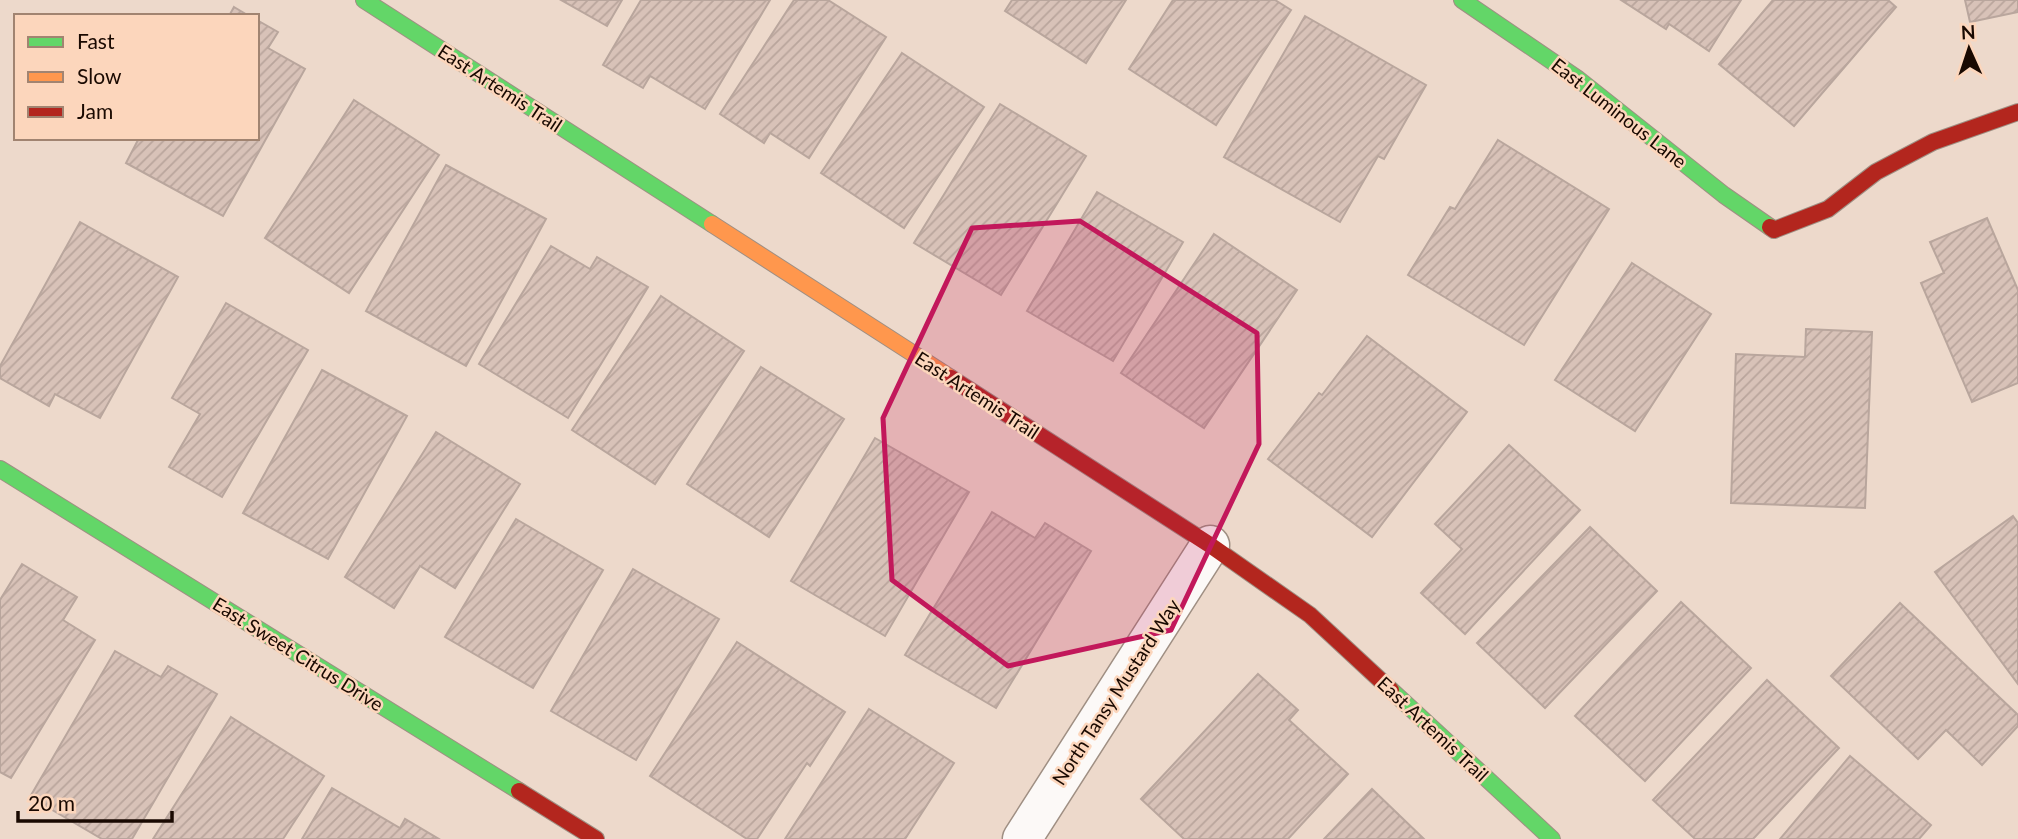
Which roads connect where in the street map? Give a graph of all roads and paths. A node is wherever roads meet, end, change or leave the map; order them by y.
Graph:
1 (364, 0) edge
2 (1462, 0) edge
3 (2018, 112) edge
4 (0, 469) edge
5 (1210, 545) junction
6 (596, 839) edge
7 (1022, 839) edge
8 (1552, 839) edge

1 - 5 street, East Artemis Trail
2 - 3 street, East Luminous Lane
4 - 6 street, East Sweet Citrus Drive
5 - 7 street, North Tansy Mustard Way
5 - 8 street, East Artemis Trail

